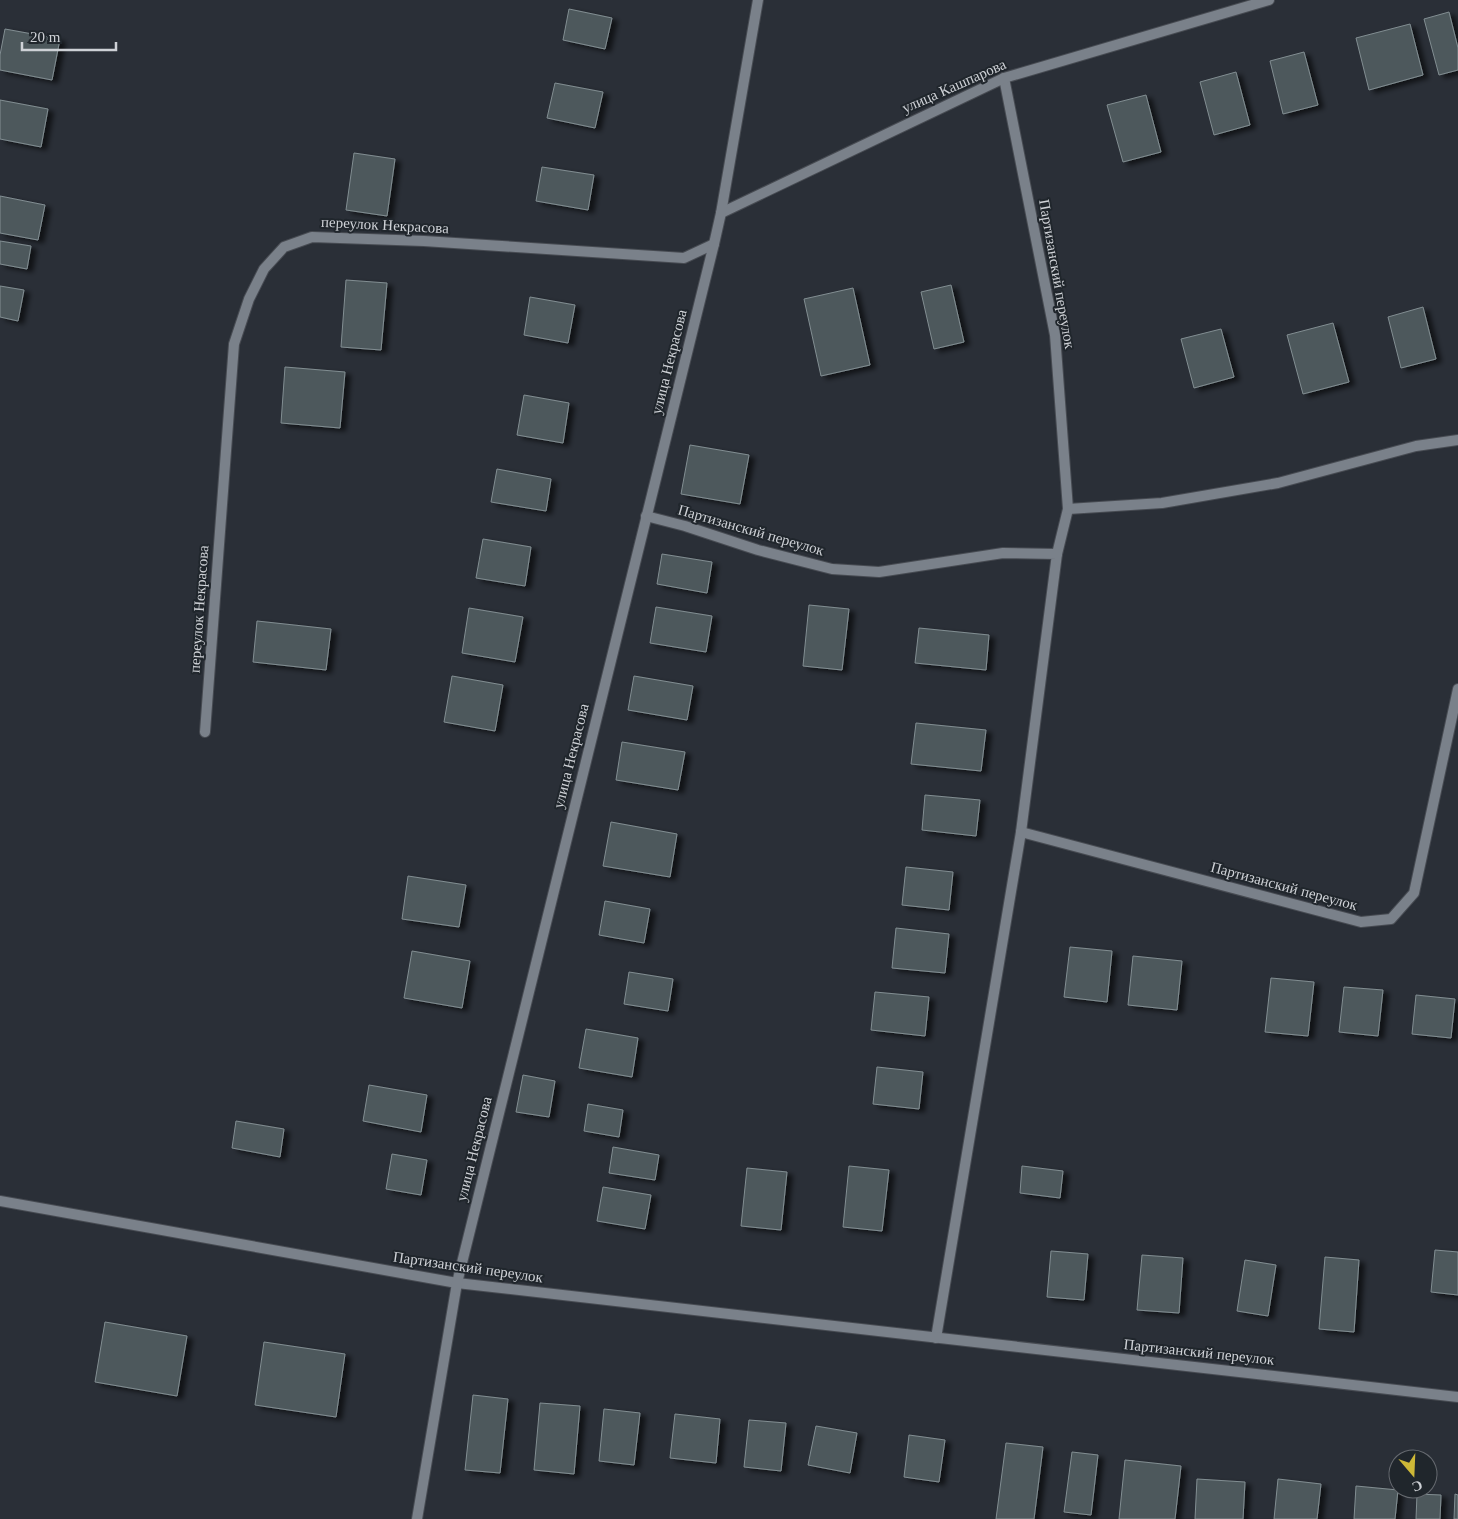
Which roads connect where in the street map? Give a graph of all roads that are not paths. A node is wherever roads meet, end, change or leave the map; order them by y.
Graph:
1 (758, 0) edge
2 (1269, 0) edge
3 (1004, 78) junction
4 (721, 213) junction
5 (714, 244) junction
6 (1458, 440) edge
7 (1068, 509) junction
8 (646, 516) junction
9 (1057, 554) junction
10 (1458, 689) edge
11 (205, 732) dead end
12 (1021, 832) junction
13 (0, 1201) edge
14 (457, 1283) junction
15 (936, 1338) junction
16 (1458, 1397) edge
17 (417, 1519) edge

1 - 4 street, улица Некрасова
2 - 3 street, улица Кашпарова
3 - 4 street, улица Кашпарова
3 - 7 street, Партизанский переулок
4 - 5 street, улица Некрасова
5 - 8 street, улица Некрасова
5 - 11 street, переулок Некрасова
6 - 7 street
7 - 9 street, Партизанский переулок
8 - 9 street, Партизанский переулок
8 - 14 street, улица Некрасова
9 - 12 street, Партизанский переулок
10 - 12 street, Партизанский переулок
12 - 15 street, Партизанский переулок
13 - 14 street, Партизанский переулок
14 - 15 street, Партизанский переулок
14 - 17 street, улица Некрасова
15 - 16 street, Партизанский переулок

